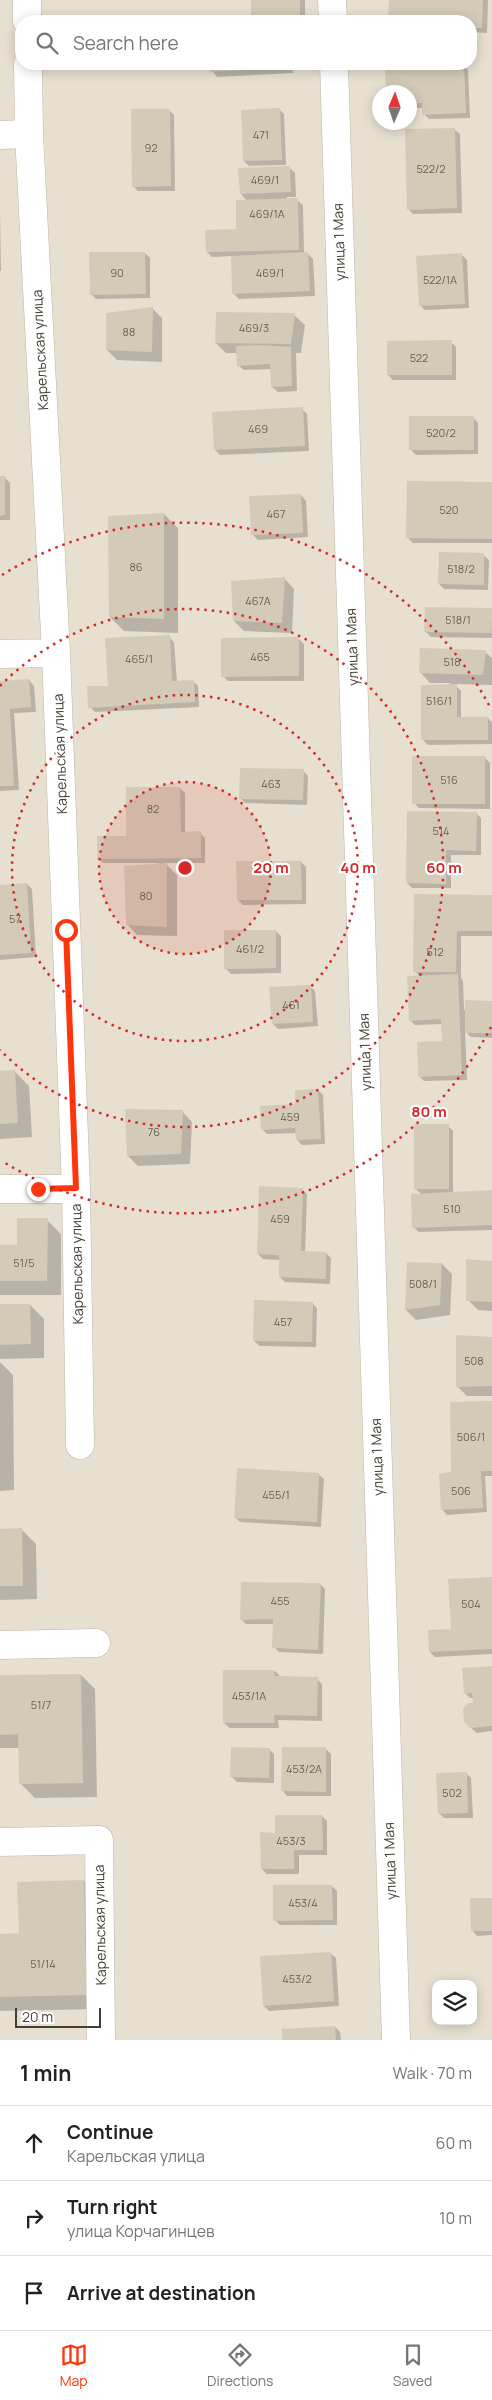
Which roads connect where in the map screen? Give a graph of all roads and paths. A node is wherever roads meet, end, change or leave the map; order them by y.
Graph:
1 (27, 0) edge
2 (332, 0) edge
3 (28, 15) edge
4 (333, 15) edge
5 (28, 70) edge
6 (334, 70) edge
7 (29, 134) junction
8 (0, 135) edge
9 (56, 653) junction
10 (0, 654) edge
11 (76, 1188) junction
12 (0, 1189) edge
13 (80, 1445) dead end
14 (96, 1643) dead end
15 (0, 1645) edge
16 (0, 1842) edge
17 (101, 2040) edge
18 (396, 2040) edge

1 - 3 street
2 - 4 street
5 - 7 street, Карельская улица
6 - 18 street, улица 1 Мая
7 - 8 street
7 - 9 street, Карельская улица
9 - 10 street
9 - 11 street, Карельская улица
11 - 12 street
11 - 13 street, Карельская улица
14 - 15 street
16 - 17 street, Карельская улица

